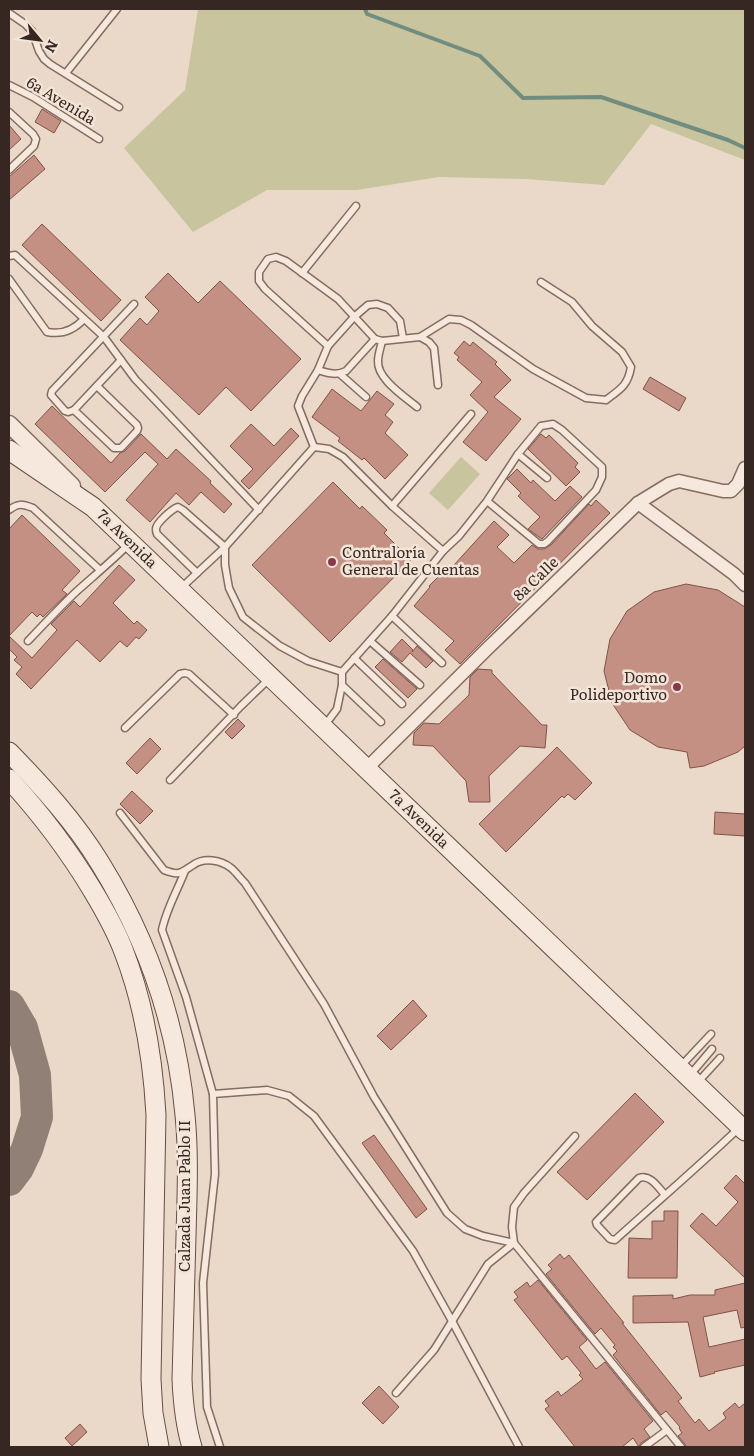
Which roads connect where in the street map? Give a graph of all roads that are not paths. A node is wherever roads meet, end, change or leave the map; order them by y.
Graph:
1 (117, 9) edge
2 (9, 13) edge
3 (66, 73) junction
4 (9, 85) edge
5 (119, 107) dead end
6 (9, 112) edge
7 (99, 139) dead end
8 (9, 170) edge
9 (356, 206) dead end
10 (9, 256) edge
11 (302, 273) junction
12 (9, 279) edge
13 (541, 282) dead end
14 (134, 304) dead end
15 (354, 317) junction
16 (84, 319) junction
17 (420, 337) junction
18 (104, 338) junction
19 (403, 338) junction
20 (379, 340) junction
21 (328, 346) junction
22 (121, 360) junction
23 (318, 370) junction
24 (340, 374) junction
25 (438, 385) dead end
26 (97, 386) junction
27 (366, 397) dead end
28 (417, 406) dead end
29 (74, 410) junction
30 (471, 414) dead end
31 (9, 424) edge
32 (314, 447) junction
33 (9, 450) edge
34 (518, 454) junction
35 (745, 468) edge
36 (547, 478) dead end
37 (487, 501) junction
38 (638, 503) junction
39 (392, 506) junction
40 (94, 507) junction
41 (9, 510) edge
42 (259, 510) junction
43 (130, 543) junction
44 (225, 547) junction
45 (443, 551) junction
46 (100, 570) junction
47 (197, 573) junction
48 (745, 585) edge
49 (180, 590) junction
50 (392, 616) junction
51 (28, 641) dead end
52 (370, 641) junction
53 (354, 658) junction
54 (442, 663) dead end
55 (342, 672) junction
56 (271, 678) junction
57 (342, 685) junction
58 (420, 685) dead end
59 (402, 704) dead end
60 (234, 715) junction
61 (381, 722) dead end
62 (125, 728) dead end
63 (324, 728) junction
64 (9, 752) edge
65 (366, 769) junction
66 (9, 780) edge
67 (170, 780) dead end
68 (120, 813) dead end
69 (185, 872) junction
70 (711, 1034) dead end
71 (712, 1049) dead end
72 (720, 1058) dead end
73 (688, 1076) junction
74 (213, 1094) junction
75 (744, 1126) edge
76 (575, 1136) dead end
77 (665, 1194) junction
78 (514, 1242) junction
79 (452, 1321) junction
80 (396, 1393) dead end
81 (667, 1430) junction
82 (159, 1447) edge
83 (192, 1447) edge
84 (220, 1447) edge
85 (519, 1447) edge
86 (644, 1447) edge
87 (681, 1447) edge

1 - 3 lane
2 - 3 lane
3 - 5 lane
4 - 7 lane, 6a Avenida
6 - 8 lane
9 - 11 lane
10 - 16 lane
11 - 15 lane
11 - 21 lane
12 - 16 lane
13 - 17 lane
14 - 18 lane
15 - 19 lane
15 - 20 lane
15 - 21 lane
16 - 18 lane
17 - 19 lane
17 - 25 lane
18 - 22 lane
18 - 29 lane
19 - 20 lane
20 - 24 lane
20 - 28 lane
21 - 23 lane
22 - 26 lane
22 - 42 lane
23 - 24 lane
23 - 32 lane
24 - 27 lane
26 - 29 lane
26 - 29 lane
30 - 39 lane
31 - 40 street, 7a Avenida
32 - 39 lane
32 - 42 lane
33 - 40 main road, 7a Avenida
34 - 36 lane
34 - 37 lane
34 - 37 lane
35 - 38 street, 8a Calle
37 - 45 lane
38 - 48 street
38 - 65 street, 8a Calle
39 - 45 lane
40 - 43 main road, 7a Avenida
41 - 46 lane
42 - 44 lane
43 - 46 lane
43 - 49 main road, 7a Avenida
44 - 47 lane
44 - 47 lane
44 - 55 lane
45 - 50 lane
46 - 51 lane
47 - 49 lane
49 - 56 main road, 7a Avenida
50 - 52 lane
50 - 54 lane
52 - 53 lane
52 - 58 lane
53 - 55 lane
53 - 59 lane
55 - 57 lane
56 - 60 lane
56 - 63 main road, 7a Avenida
57 - 61 lane
57 - 63 lane
60 - 62 lane
60 - 67 lane
63 - 65 main road, 7a Avenida
64 - 83 main road, Calzada Juan Pablo II
65 - 73 main road, 7a Avenida
66 - 82 main road, Calzada Juan Pablo II
68 - 69 lane
69 - 74 lane
69 - 78 lane
70 - 73 lane
71 - 73 lane
72 - 73 lane
73 - 75 main road, 7a Avenida
74 - 79 lane
74 - 84 lane
75 - 77 lane
76 - 78 lane
77 - 77 lane
78 - 79 lane
78 - 81 lane
79 - 80 lane
79 - 85 lane
81 - 86 lane
81 - 87 lane

